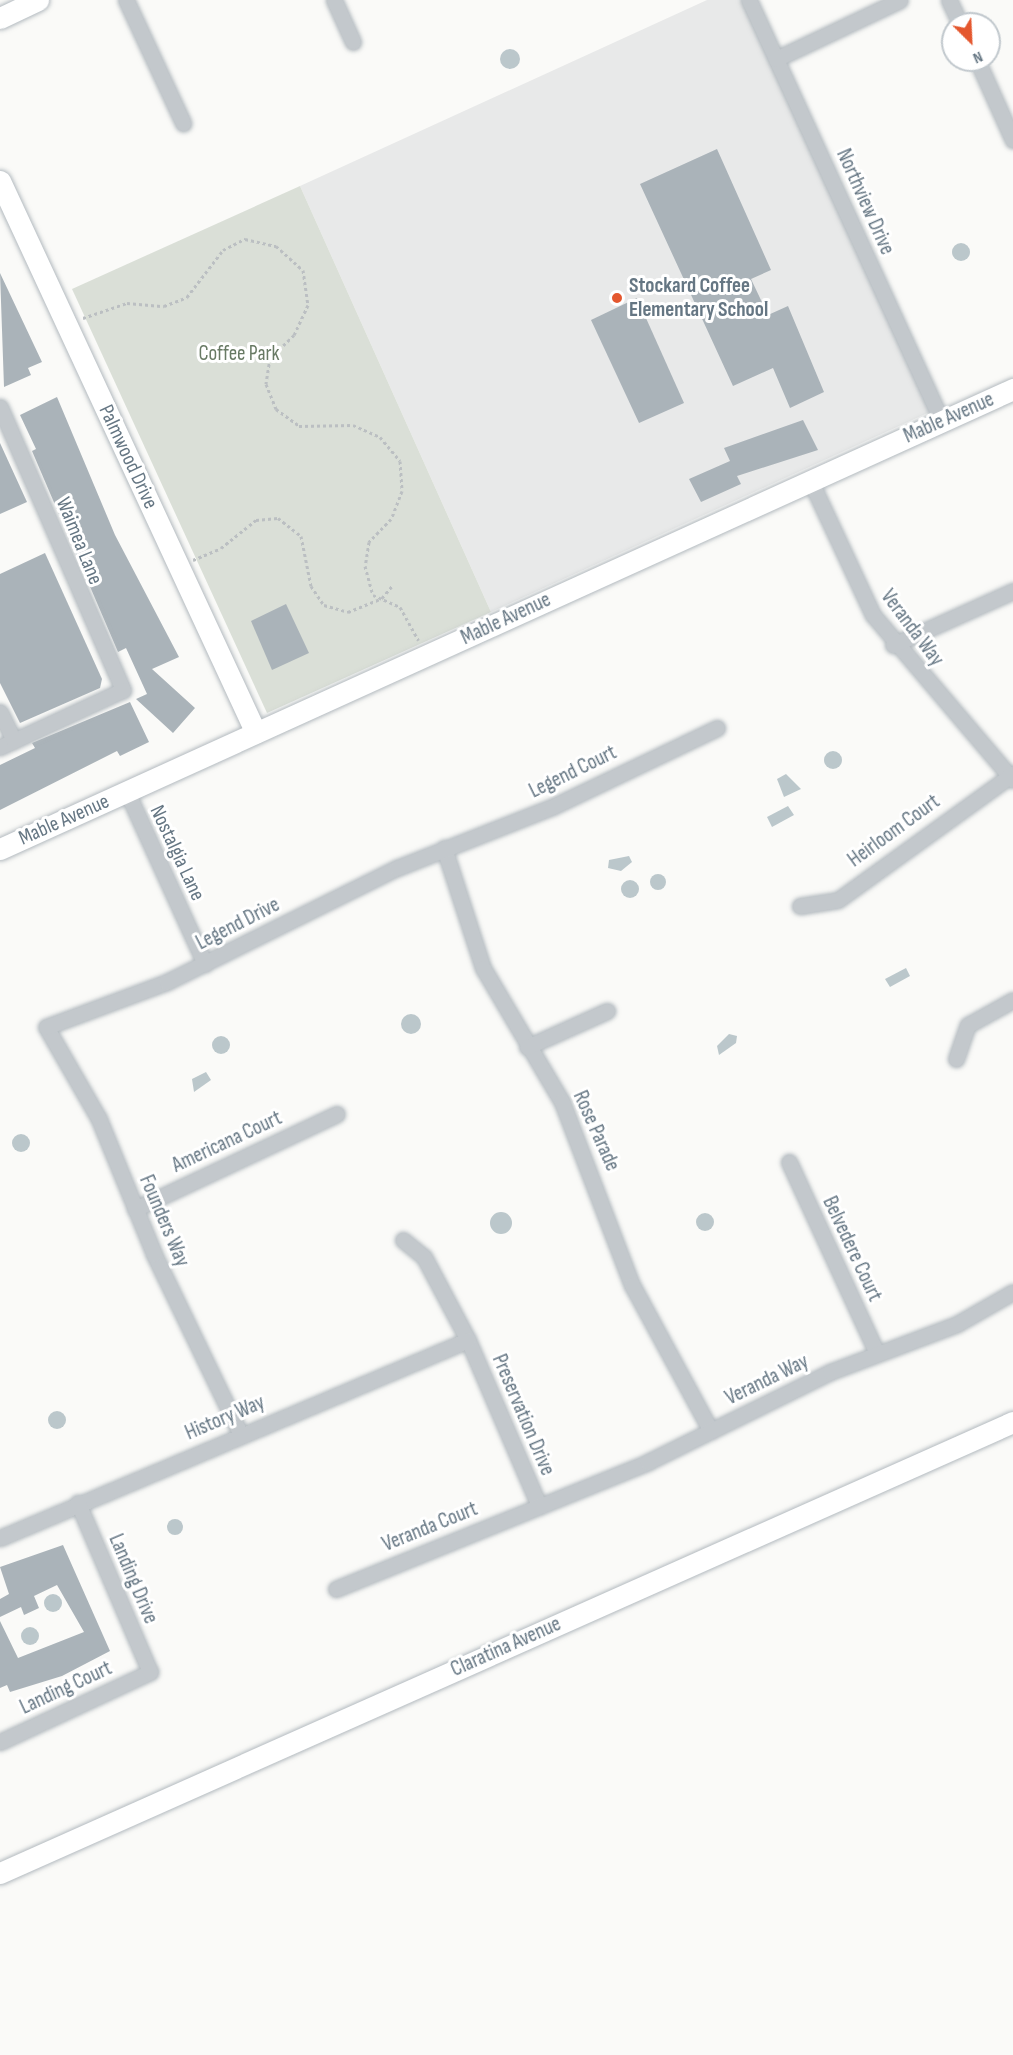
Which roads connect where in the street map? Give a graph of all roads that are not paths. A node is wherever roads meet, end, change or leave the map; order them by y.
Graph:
1 (38, 0) edge
2 (126, 0) edge
3 (334, 0) edge
4 (749, 0) edge
5 (900, 0) edge
6 (0, 18) edge
7 (353, 42) dead end
8 (776, 58) junction
9 (982, 72) edge
10 (183, 123) dead end
11 (1013, 140) edge
12 (0, 181) edge
13 (1013, 389) edge
14 (0, 407) edge
15 (942, 422) junction
16 (810, 480) junction
17 (1013, 591) edge
18 (893, 645) junction
19 (0, 712) edge
20 (717, 728) dead end
21 (256, 733) junction
22 (7, 744) edge
23 (1012, 777) edge
24 (127, 792) junction
25 (0, 849) edge
26 (444, 849) junction
27 (800, 906) dead end
28 (205, 964) junction
29 (1013, 1000) edge
30 (607, 1011) dead end
31 (46, 1027) joint
32 (527, 1047) junction
33 (956, 1059) dead end
34 (337, 1114) dead end
35 (789, 1162) dead end
36 (135, 1209) junction
37 (403, 1240) dead end
38 (1013, 1292) edge
39 (468, 1340) junction
40 (877, 1353) junction
41 (1013, 1422) edge
42 (711, 1431) junction
43 (240, 1433) junction
44 (78, 1503) junction
45 (539, 1506) junction
46 (0, 1538) edge
47 (336, 1589) dead end
48 (150, 1672) joint
49 (0, 1742) edge
50 (0, 1873) edge

1 - 6 street
2 - 10 street
3 - 7 street
4 - 8 street, Northview Drive
5 - 8 street
8 - 15 street, Northview Drive
9 - 11 street
12 - 21 street, Palmwood Drive
13 - 15 street, Mable Avenue
14 - 22 street, Waimea Lane
15 - 16 street, Mable Avenue
16 - 18 street, Veranda Way
16 - 21 street, Mable Avenue
17 - 18 street
18 - 23 street, Veranda Way
19 - 22 street
20 - 26 street, Legend Court
21 - 24 street, Mable Avenue
23 - 27 street, Heirloom Court
24 - 25 street, Mable Avenue
24 - 28 street, Nostalgia Lane
26 - 28 street, Legend Drive
26 - 32 street, Rose Parade
28 - 31 street, Legend Drive
29 - 33 street
30 - 32 street
31 - 36 street, Founders Way
32 - 42 street, Rose Parade
34 - 36 street, Americana Court
35 - 40 street, Belvedere Court
36 - 43 street, Founders Way
37 - 39 street, Preservation Drive
38 - 40 street, Veranda Way
39 - 43 street, History Way
39 - 45 street, Preservation Drive
40 - 42 street, Veranda Way
41 - 50 street, Claratina Avenue
42 - 45 street, Veranda Way
43 - 44 street, History Way
44 - 46 street, History Way
44 - 48 street, Landing Drive
45 - 47 street, Veranda Court
48 - 49 street, Landing Court

